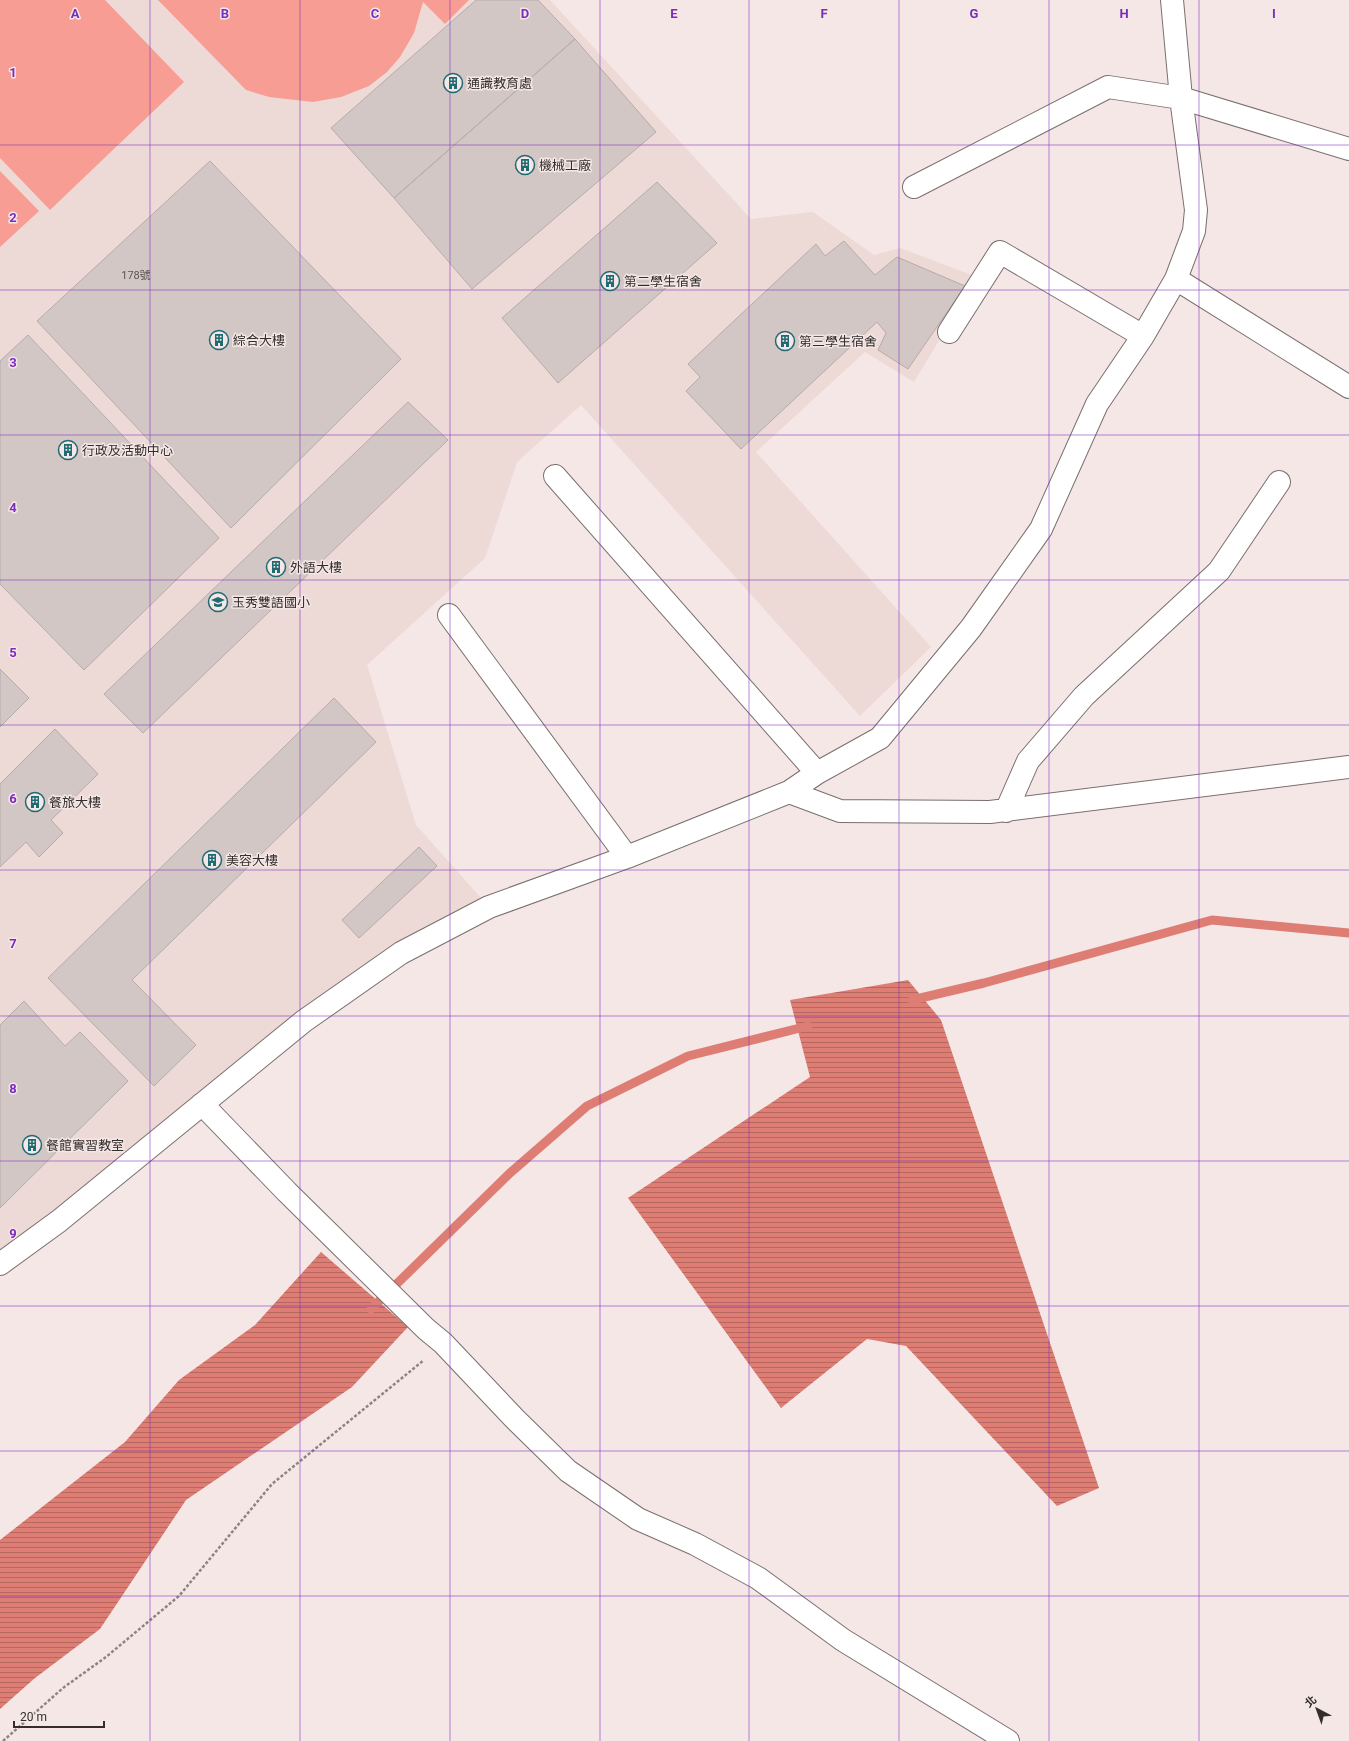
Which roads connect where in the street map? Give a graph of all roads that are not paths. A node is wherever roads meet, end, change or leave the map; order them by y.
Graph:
1 (1172, 0) edge
2 (1181, 98) junction
3 (1349, 149) edge
4 (914, 187) dead end
5 (1176, 279) junction
6 (949, 332) dead end
7 (1143, 336) junction
8 (1349, 387) edge
9 (555, 476) dead end
10 (1279, 482) dead end
11 (449, 614) dead end
12 (1349, 767) edge
13 (817, 773) junction
14 (789, 792) junction
15 (1006, 811) junction
16 (627, 857) junction
17 (202, 1104) junction
18 (0, 1264) edge
19 (1008, 1741) edge

1 - 2 street
2 - 3 street
2 - 4 street
2 - 5 street
5 - 7 street
5 - 8 street
6 - 7 street
7 - 13 street
9 - 13 street
10 - 15 street
11 - 16 street
12 - 15 street
13 - 14 street
14 - 15 street
14 - 16 street
16 - 17 street
17 - 18 street
17 - 19 street

